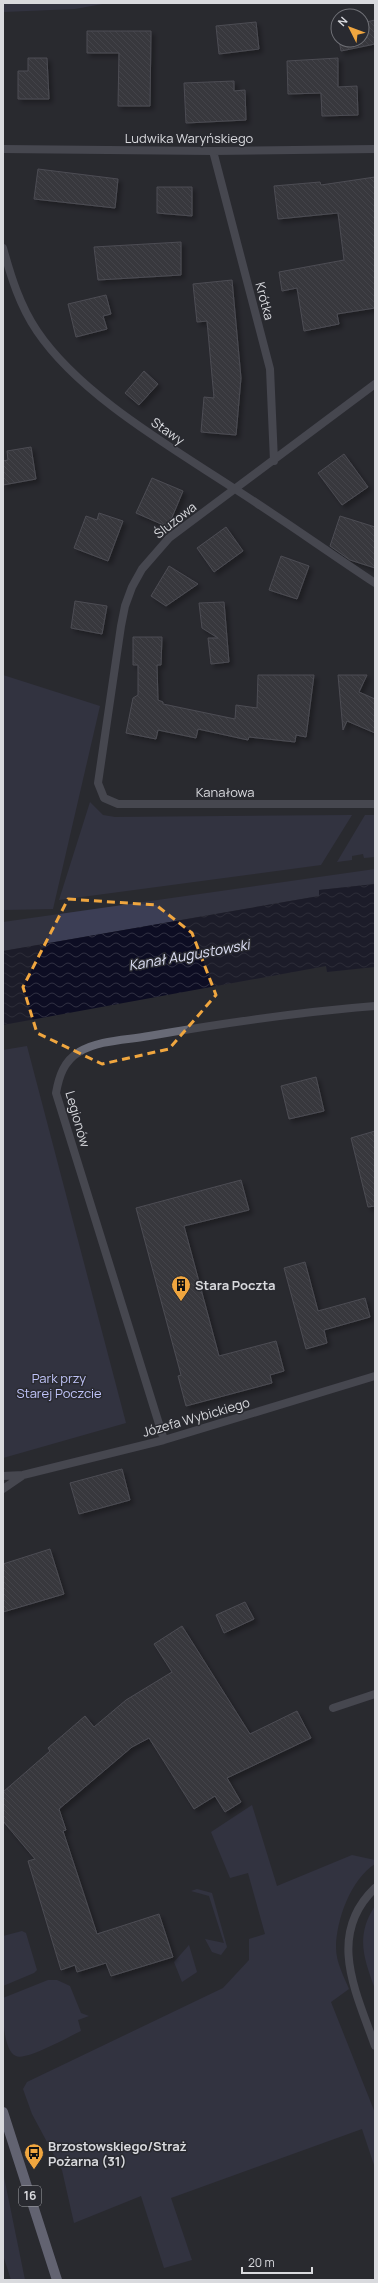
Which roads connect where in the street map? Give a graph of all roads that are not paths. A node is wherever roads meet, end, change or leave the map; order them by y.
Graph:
1 (3, 149) edge
2 (375, 149) edge
3 (212, 151) junction
4 (3, 248) edge
5 (375, 384) edge
6 (274, 461) junction
7 (236, 489) junction
8 (375, 584) edge
9 (100, 772) joint
10 (375, 804) edge
11 (375, 1006) edge
12 (375, 1376) edge
13 (164, 1440) junction
14 (23, 1475) junction
15 (3, 1476) edge
16 (3, 1489) edge
17 (375, 1694) edge
18 (333, 1708) dead end
19 (375, 1888) edge
20 (375, 2046) edge
21 (3, 2113) edge
22 (57, 2280) edge

1 - 3 street, Ludwika Waryńskiego
2 - 3 street, Ludwika Waryńskiego
3 - 6 street, Krótka
4 - 7 street, Stawy
5 - 6 street, Śluzowa
6 - 7 street, Śluzowa
7 - 8 street, Stawy
7 - 9 street, Śluzowa
9 - 10 street, Kanałowa
11 - 13 street, Legionów
12 - 13 street, Józefa Wybickiego
13 - 14 street, Józefa Wybickiego
14 - 15 street, Józefa Wybickiego
14 - 16 street, Józefa Wybickiego
17 - 18 street
19 - 20 street
21 - 22 main road, 16

